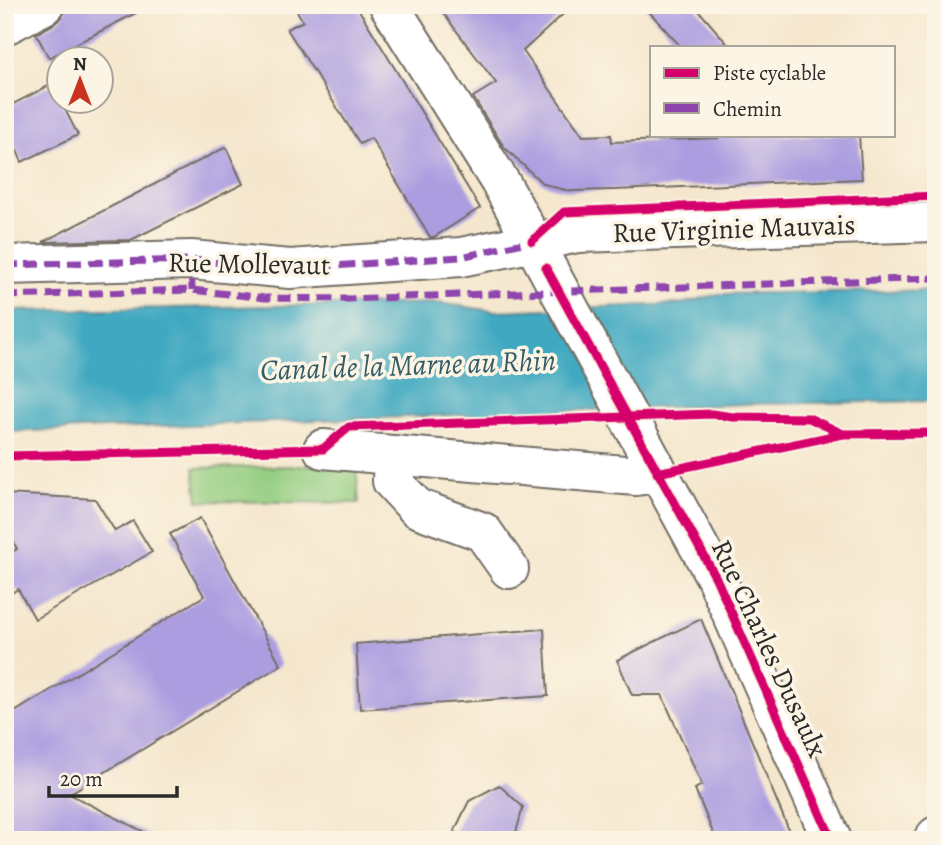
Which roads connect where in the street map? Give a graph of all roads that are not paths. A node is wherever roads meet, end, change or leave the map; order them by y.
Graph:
1 (44, 5) edge
2 (389, 5) edge
3 (5, 25) edge
4 (936, 222) edge
5 (539, 255) junction
6 (5, 265) edge
7 (323, 449) dead end
8 (393, 455) junction
9 (649, 458) junction
10 (509, 569) dead end
11 (832, 840) edge

1 - 3 street
2 - 5 street
4 - 5 street, Rue Virginie Mauvais
5 - 6 street, Rue Mollevaut
5 - 9 street, Rue Charles Dusaulx
7 - 8 street
8 - 9 street
8 - 10 street
9 - 11 street, Rue Charles Dusaulx

